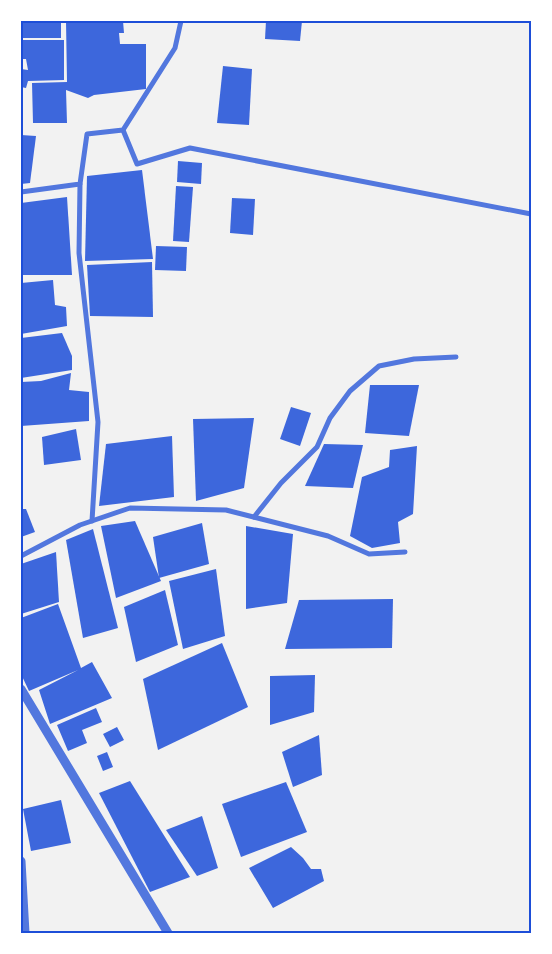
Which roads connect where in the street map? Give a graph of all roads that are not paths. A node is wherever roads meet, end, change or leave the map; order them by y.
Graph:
1 (181, 21) edge
2 (123, 130) junction
3 (80, 184) junction
4 (21, 192) edge
5 (531, 214) edge
6 (456, 356) dead end
7 (254, 517) junction
8 (92, 521) junction
9 (405, 552) dead end
10 (21, 556) edge
11 (21, 689) edge
12 (21, 861) edge
13 (25, 933) edge
14 (168, 933) edge

1 - 2 street
2 - 3 street
2 - 5 street
3 - 4 street
3 - 8 street
6 - 7 street
7 - 8 street
7 - 9 street
8 - 10 street
11 - 14 street
12 - 13 street

